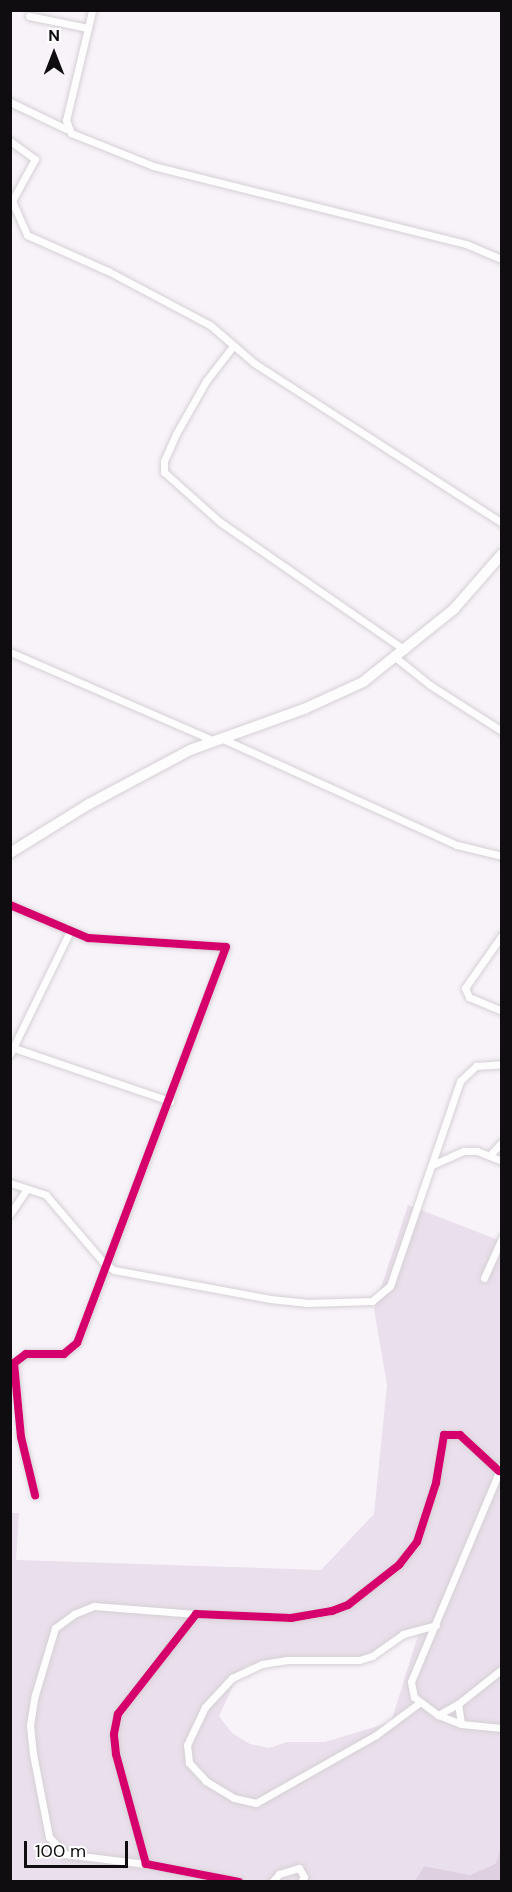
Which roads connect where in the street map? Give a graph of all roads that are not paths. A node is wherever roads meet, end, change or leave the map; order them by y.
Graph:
1 (92, 10) edge
2 (29, 16) dead end
3 (88, 28) junction
4 (10, 102) edge
5 (66, 129) junction
6 (10, 141) edge
7 (501, 259) edge
8 (233, 346) junction
9 (501, 523) edge
10 (501, 554) edge
11 (405, 650) junction
12 (10, 652) edge
13 (395, 657) junction
14 (501, 731) edge
15 (216, 739) junction
16 (10, 853) edge
17 (501, 856) edge
18 (10, 905) edge
19 (69, 933) junction
20 (501, 935) edge
21 (501, 1011) edge
22 (12, 1051) edge
23 (501, 1064) edge
24 (170, 1101) junction
25 (501, 1142) edge
26 (490, 1155) junction
27 (501, 1161) edge
28 (432, 1165) junction
29 (10, 1183) edge
30 (27, 1189) junction
31 (10, 1214) edge
32 (501, 1238) edge
33 (105, 1264) junction
34 (484, 1278) dead end
35 (500, 1468) edge
36 (35, 1495) dead end
37 (196, 1614) junction
38 (436, 1625) junction
39 (501, 1669) edge
40 (419, 1703) junction
41 (459, 1704) junction
42 (438, 1714) junction
43 (461, 1724) junction
44 (501, 1728) edge
45 (146, 1864) junction
46 (239, 1881) edge
47 (272, 1881) edge
48 (301, 1881) edge

1 - 3 street
2 - 3 street
3 - 5 street
4 - 5 street
5 - 7 street
6 - 8 street
8 - 9 street
8 - 11 street
10 - 11 street
11 - 13 street
12 - 15 street
13 - 14 street
13 - 15 street
15 - 16 street
15 - 17 street
18 - 19 street
19 - 22 street
19 - 24 street
20 - 21 street
22 - 24 street
23 - 28 street
24 - 33 street
25 - 26 street
26 - 27 street
26 - 28 street
28 - 33 street
29 - 30 street
30 - 31 street
30 - 33 street
32 - 34 street
33 - 36 street
35 - 37 street
35 - 38 street
37 - 45 street
37 - 45 street
38 - 40 street
38 - 40 street
39 - 41 street
40 - 42 street
41 - 42 street
41 - 43 street
42 - 43 street
43 - 44 street
45 - 46 street
47 - 48 street

